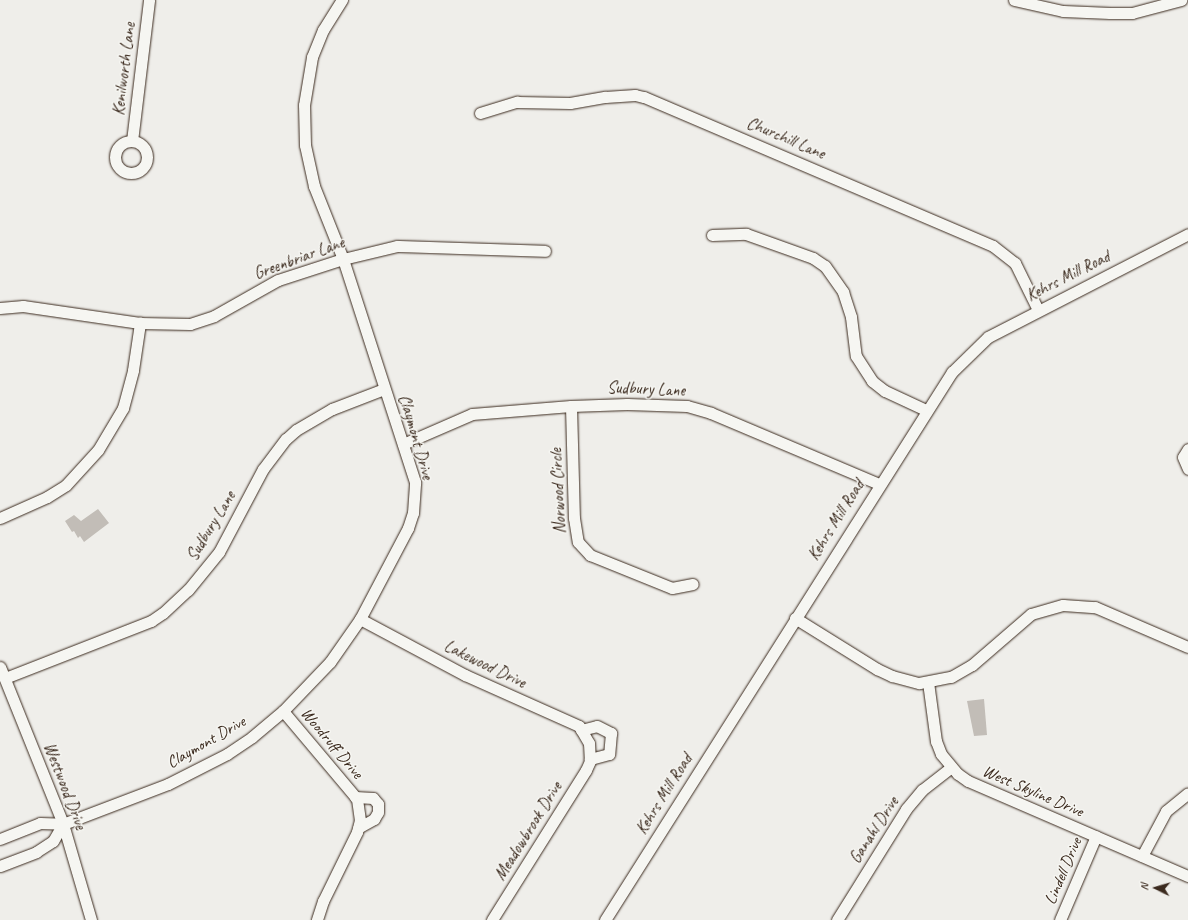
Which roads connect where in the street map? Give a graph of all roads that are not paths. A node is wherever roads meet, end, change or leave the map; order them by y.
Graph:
1 (149, 0) edge
2 (342, 0) edge
3 (1014, 0) edge
4 (1181, 0) edge
5 (480, 113) dead end
6 (132, 141) dead end
7 (1188, 234) edge
8 (712, 235) dead end
9 (545, 251) dead end
10 (343, 259) junction
11 (0, 308) edge
12 (1038, 310) junction
13 (140, 322) junction
14 (384, 390) junction
15 (571, 406) junction
16 (926, 410) junction
17 (403, 444) junction
18 (1188, 449) edge
19 (1188, 469) edge
20 (879, 484) junction
21 (0, 518) edge
22 (693, 584) dead end
23 (795, 618) junction
24 (360, 619) junction
25 (1188, 647) edge
26 (0, 667) edge
27 (5, 678) junction
28 (928, 682) junction
29 (283, 711) junction
30 (581, 730) junction
31 (589, 743) joint
32 (590, 759) junction
33 (951, 767) junction
34 (1188, 793) edge
35 (355, 796) junction
36 (63, 824) junction
37 (358, 828) junction
38 (1096, 836) junction
39 (0, 839) edge
40 (1142, 856) junction
41 (0, 866) edge
42 (1188, 876) edge
43 (91, 920) edge
44 (317, 920) edge
45 (492, 920) edge
46 (605, 920) edge
47 (837, 920) edge
48 (1060, 920) edge

1 - 6 street, Kenilworth Lane
2 - 10 street, Claymont Drive
3 - 4 street
5 - 12 street, Churchill Lane
7 - 12 street, Kehrs Mill Road
8 - 16 street
9 - 10 street, Greenbriar Lane
10 - 13 street, Greenbriar Lane
10 - 14 street, Claymont Drive
11 - 13 street, Greenbriar Lane
12 - 16 street, Kehrs Mill Road
13 - 21 street
14 - 17 street, Claymont Drive
14 - 27 street, Sudbury Lane
15 - 17 street, Sudbury Lane
15 - 20 street, Sudbury Lane
15 - 22 street, Norwood Circle
16 - 20 street, Kehrs Mill Road
17 - 24 street, Claymont Drive
18 - 19 street
20 - 23 street, Kehrs Mill Road
23 - 28 street
23 - 46 street, Kehrs Mill Road
24 - 29 street, Claymont Drive
24 - 30 street, Lakewood Drive
25 - 28 street
26 - 27 street, Westwood Drive
27 - 36 street, Westwood Drive
28 - 33 street, West Skyline Drive
29 - 35 street, Woodruff Drive
29 - 36 street, Claymont Drive
30 - 31 street, Lakewood Drive
30 - 32 street
31 - 32 street, Meadowbrook Drive
32 - 45 street, Meadowbrook Drive
33 - 38 street, West Skyline Drive
33 - 47 street, Ganahl Drive
34 - 40 street
35 - 37 street, Woodruff Drive
35 - 37 street, Woodruff Drive
36 - 39 street, Claymont Drive
36 - 41 street
36 - 43 street, Westwood Drive
37 - 44 street, Woodruff Drive
38 - 40 street, West Skyline Drive
38 - 48 street, Lindell Drive
40 - 42 street, West Skyline Drive

